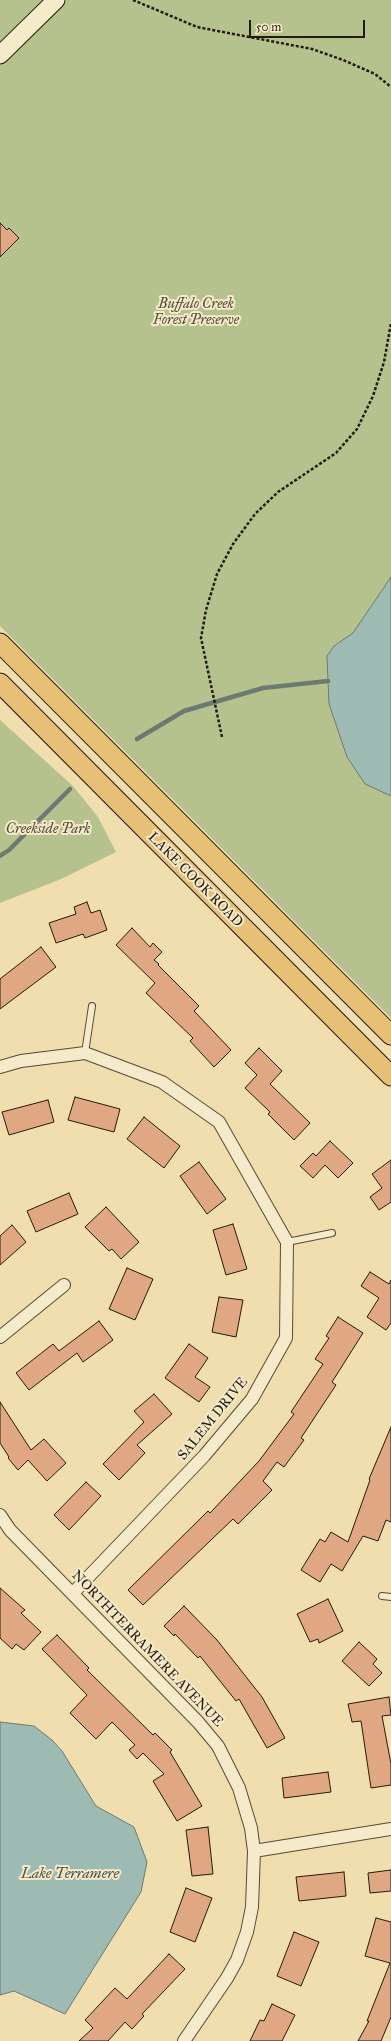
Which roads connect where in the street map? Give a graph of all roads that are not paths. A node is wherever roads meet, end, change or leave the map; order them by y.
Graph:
1 (56, 0) edge
2 (0, 55) edge
3 (0, 643) edge
4 (0, 683) edge
5 (92, 1006) dead end
6 (391, 1035) edge
7 (85, 1053) junction
8 (0, 1067) edge
9 (391, 1076) edge
10 (332, 1233) dead end
11 (288, 1242) junction
12 (64, 1285) dead end
13 (0, 1337) edge
14 (0, 1515) edge
15 (73, 1593) junction
16 (382, 1596) dead end
17 (391, 1596) edge
18 (391, 1829) edge
19 (254, 1851) junction
20 (184, 2041) edge

1 - 2 street
3 - 6 main road, LAKE COOK ROAD
4 - 9 main road, LAKE COOK ROAD
5 - 7 lane
7 - 8 street
7 - 11 street
10 - 11 lane
11 - 15 street, SALEM DRIVE
12 - 13 street
14 - 15 street, NORTHTERRAMERE AVENUE
15 - 19 street, NORTHTERRAMERE AVENUE
16 - 17 lane
18 - 19 street
19 - 20 street, NORTHTERRAMERE AVENUE

